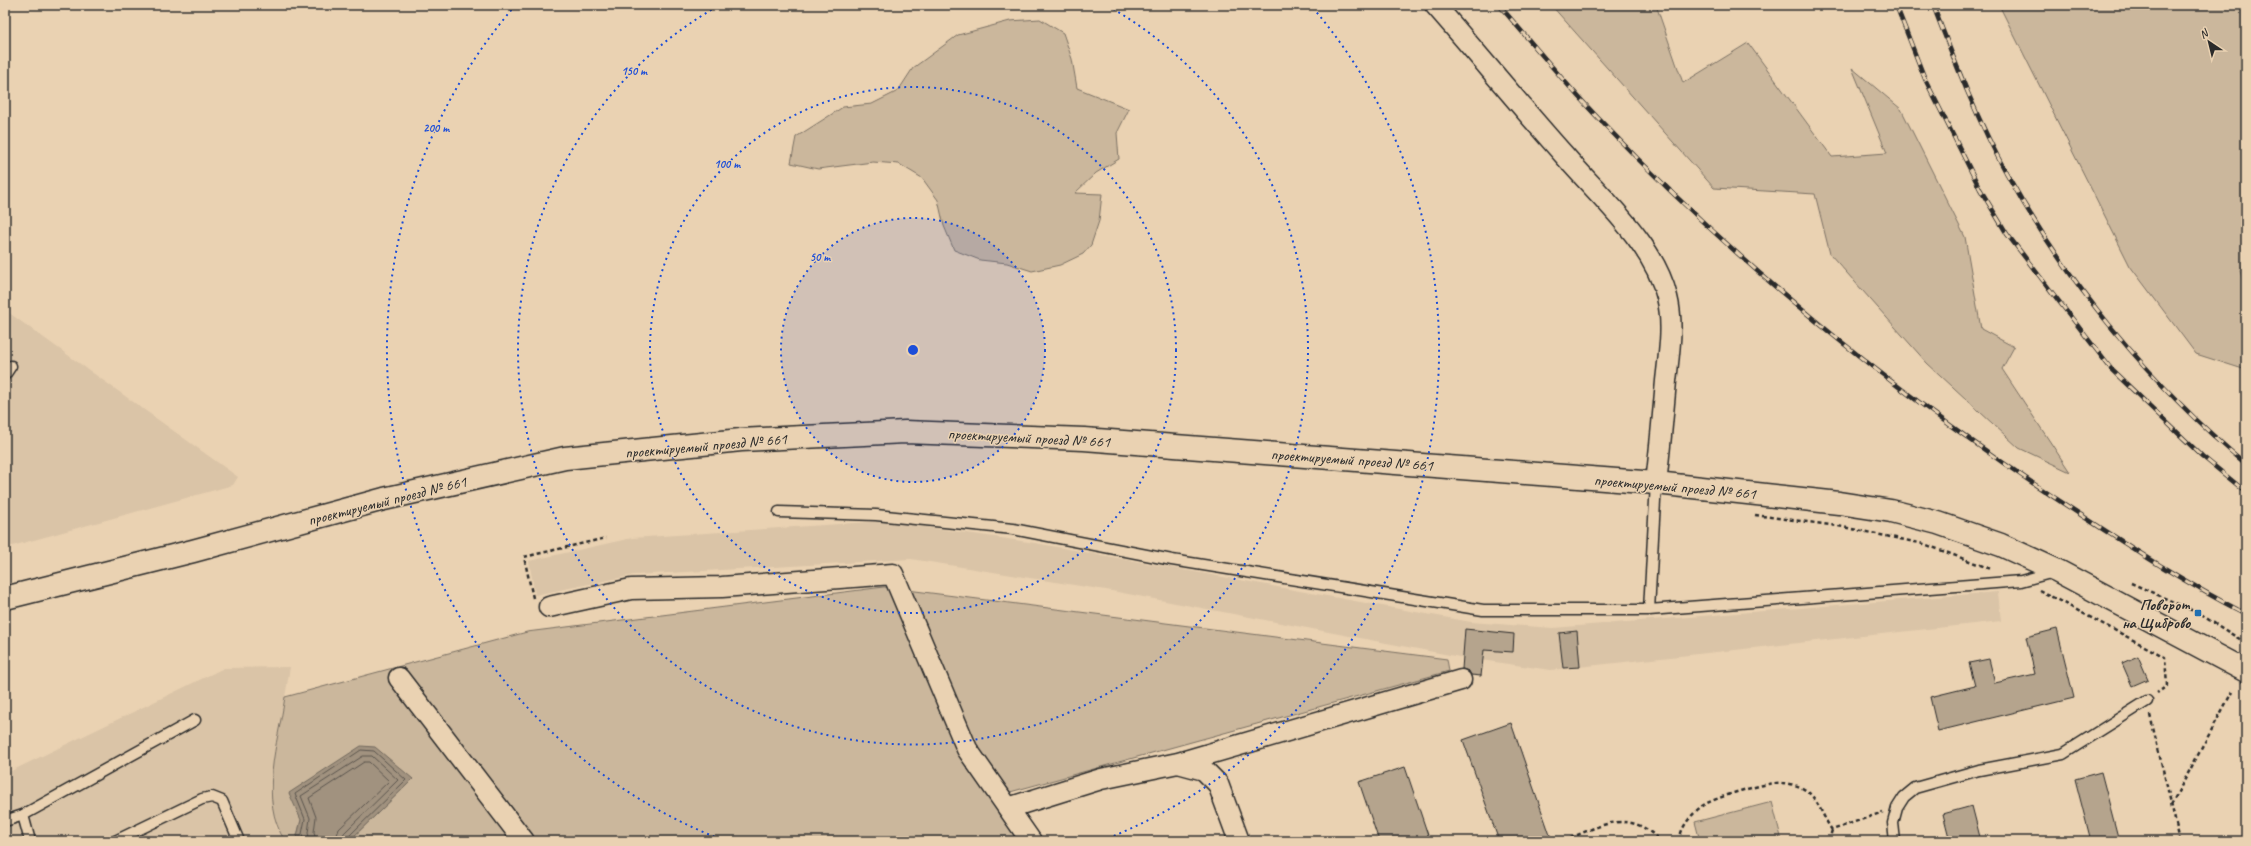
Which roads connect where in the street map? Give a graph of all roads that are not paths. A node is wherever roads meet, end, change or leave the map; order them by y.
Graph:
1 (1435, 5) edge
2 (11, 366) dead end
3 (5, 375) edge
4 (1656, 483) junction
5 (779, 512) dead end
6 (2058, 571) junction
7 (5, 598) edge
8 (549, 607) road end
9 (1649, 610) junction
10 (2246, 671) edge
11 (399, 678) dead end
12 (1461, 680) dead end
13 (2147, 701) road end
14 (195, 720) dead end
15 (1178, 763) junction
16 (1008, 808) junction
17 (23, 815) junction
18 (5, 821) edge
19 (30, 841) edge
20 (115, 841) edge
21 (239, 841) edge
22 (524, 841) edge
23 (1031, 841) edge
24 (1239, 841) edge
25 (1895, 841) edge

1 - 4 street
2 - 3 lane
4 - 6 main road, проектируемый проезд № 661
4 - 7 main road, проектируемый проезд № 661
4 - 9 lane
5 - 9 lane
6 - 9 lane
6 - 10 main road, проектируемый проезд № 661
8 - 16 street
11 - 22 street
12 - 15 street
13 - 25 lane
14 - 17 lane
15 - 16 street
15 - 24 street
16 - 23 street
17 - 18 lane
17 - 19 lane
20 - 21 lane

